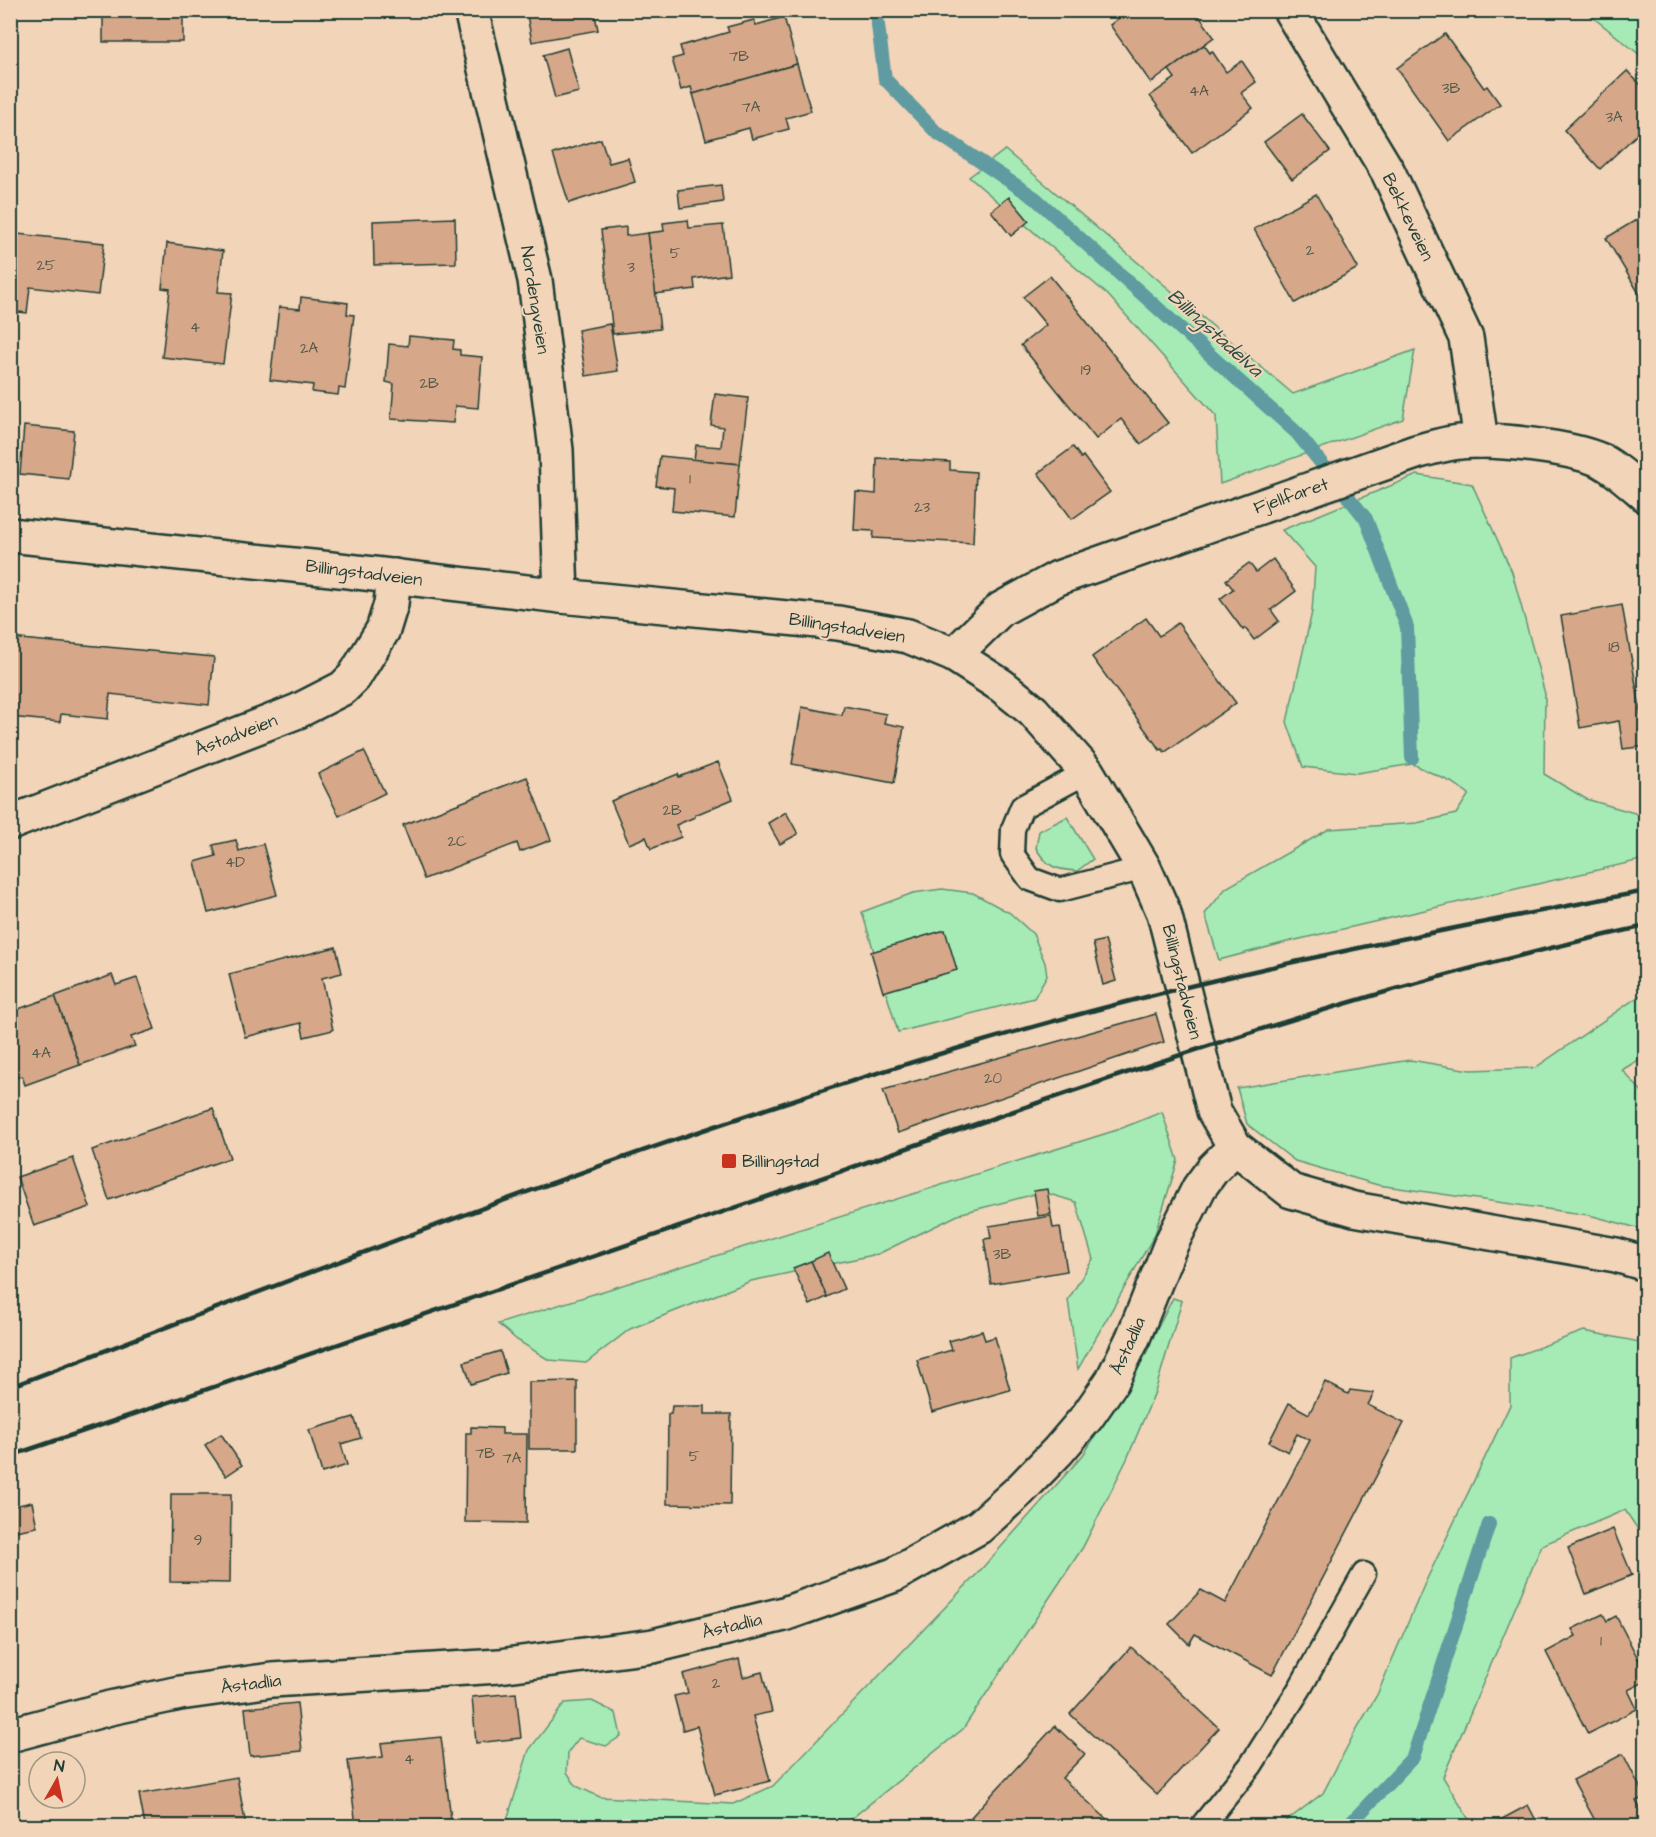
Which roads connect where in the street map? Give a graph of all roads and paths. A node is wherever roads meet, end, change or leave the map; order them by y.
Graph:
1 (471, 10) edge
2 (1290, 10) edge
3 (1481, 441) junction
4 (1646, 495) edge
5 (10, 535) edge
6 (394, 576) junction
7 (561, 596) junction
8 (954, 655) junction
9 (1087, 772) junction
10 (10, 823) edge
11 (1144, 868) junction
12 (1235, 1147) junction
13 (1646, 1264) edge
14 (1364, 1574) dead end
15 (10, 1735) edge
16 (1202, 1827) edge

1 - 7 street, Nordengveien
2 - 3 street, Bekkeveien
3 - 4 street, Fjellfaret
3 - 8 street, Fjellfaret
5 - 6 street, Billingstadveien
6 - 7 street, Billingstadveien
6 - 10 street, Åstadveien
7 - 8 street, Billingstadveien
8 - 9 street, Billingstadveien
9 - 11 street, Billingstadveien
9 - 11 lane
11 - 12 street, Billingstadveien
12 - 13 street, Billingstadveien
12 - 15 street, Åstadlia
14 - 16 lane

